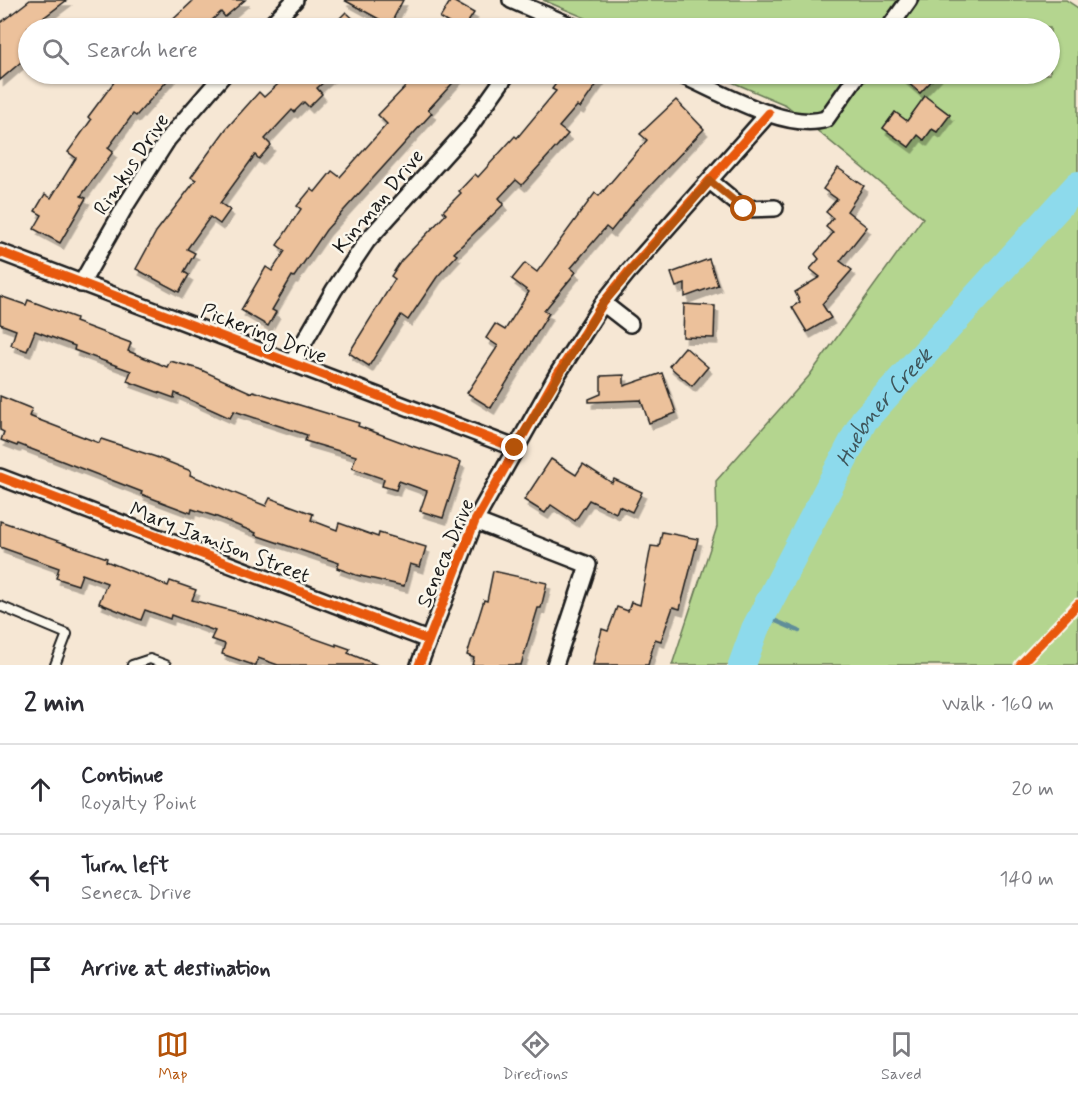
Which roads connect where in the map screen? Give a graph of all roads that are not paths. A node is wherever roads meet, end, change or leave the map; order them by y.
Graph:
1 (295, 0) edge
2 (511, 0) edge
3 (909, 0) edge
4 (545, 15) junction
5 (278, 18) edge
6 (543, 18) edge
7 (552, 18) edge
8 (896, 18) edge
9 (215, 84) edge
10 (500, 84) edge
11 (702, 84) edge
12 (851, 84) edge
13 (769, 113) junction
14 (710, 181) junction
15 (775, 208) dead end
16 (0, 252) edge
17 (81, 284) junction
18 (603, 303) junction
19 (630, 324) dead end
20 (292, 363) junction
21 (515, 448) junction
22 (0, 477) edge
23 (475, 521) junction
24 (0, 606) edge
25 (428, 640) junction
26 (55, 665) edge
27 (132, 665) edge
28 (166, 665) edge
29 (419, 665) edge
30 (555, 665) edge

1 - 5 street
2 - 4 street
3 - 8 street
4 - 6 street
4 - 7 street
9 - 17 street, Rimkus Drive
10 - 20 street, Kinman Drive
11 - 13 street
12 - 13 street
13 - 14 street, Seneca Drive
14 - 15 street
14 - 18 street, Seneca Drive
16 - 17 street, Pickering Drive
17 - 20 street, Pickering Drive
18 - 19 street
18 - 21 street, Seneca Drive
20 - 21 street, Pickering Drive
21 - 23 street, Seneca Drive
22 - 25 street, Mary Jamison Street
23 - 25 street, Seneca Drive
23 - 30 street
24 - 26 lane
25 - 29 street, Seneca Drive
27 - 28 lane

